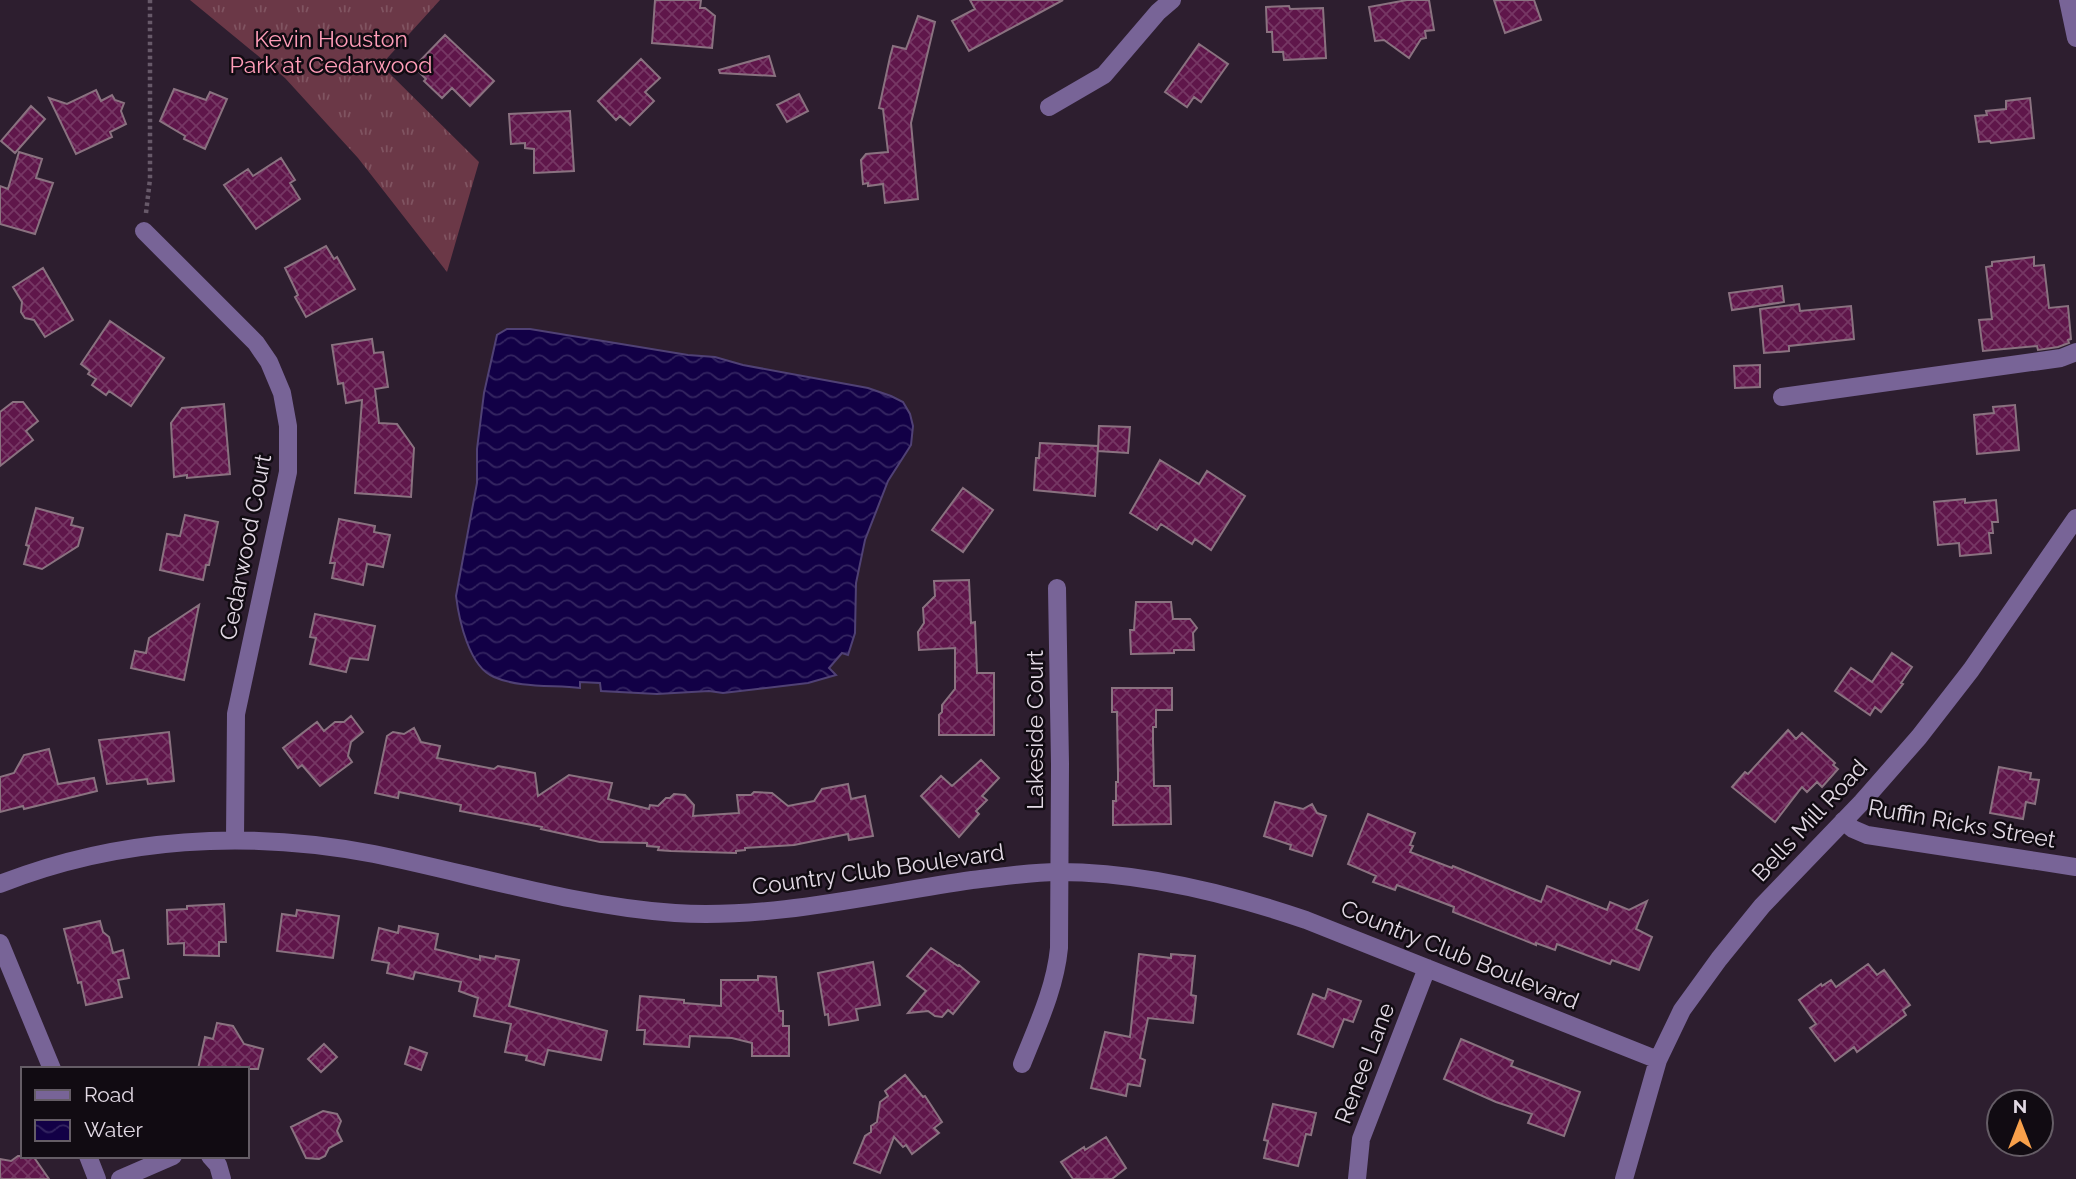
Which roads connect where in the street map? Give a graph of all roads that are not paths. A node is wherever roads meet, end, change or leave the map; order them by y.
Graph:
1 (1172, 0) edge
2 (2068, 0) edge
3 (2076, 38) edge
4 (1049, 107) dead end
5 (144, 231) road end
6 (2076, 352) edge
7 (1782, 397) dead end
8 (2076, 518) edge
9 (1057, 587) dead end
10 (1843, 821) junction
11 (235, 840) junction
12 (2076, 867) edge
13 (1058, 872) junction
14 (0, 884) edge
15 (0, 943) edge
16 (1427, 968) junction
17 (1658, 1060) junction
18 (1022, 1064) dead end
19 (51, 1067) edge
20 (89, 1158) edge
21 (168, 1158) edge
22 (212, 1158) edge
23 (97, 1179) edge
24 (120, 1179) edge
25 (222, 1179) edge
26 (1357, 1179) edge
27 (1624, 1179) edge

1 - 4 street
2 - 3 street
5 - 11 street, Cedarwood Court
6 - 7 street
8 - 10 street, Bells Mill Road
9 - 13 street, Lakeside Court
10 - 12 street, Ruffin Ricks Street
10 - 17 street, Bells Mill Road
11 - 13 street, Country Club Boulevard
11 - 14 street, Country Club Boulevard
13 - 16 street, Country Club Boulevard
13 - 18 street, Lakeside Court
15 - 19 street
16 - 17 street, Country Club Boulevard
16 - 26 street, Renee Lane
17 - 27 street, Bells Mill Road
20 - 23 street
21 - 24 street
22 - 25 street

